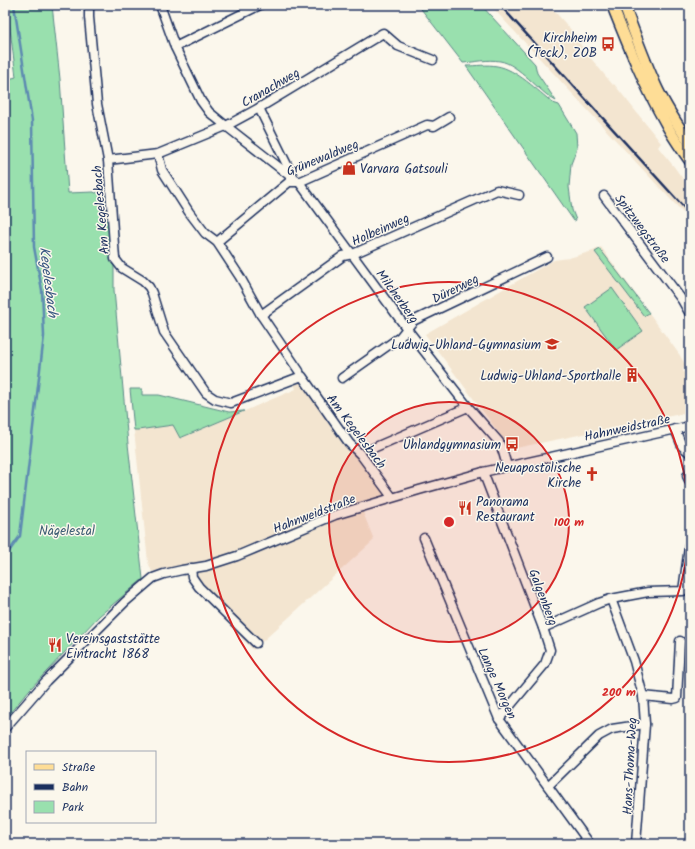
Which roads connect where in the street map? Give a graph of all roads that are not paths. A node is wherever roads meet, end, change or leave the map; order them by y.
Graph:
1 (89, 5) edge
2 (160, 5) edge
3 (260, 5) edge
4 (612, 5) edge
5 (624, 5) edge
6 (175, 47) junction
7 (433, 60) dead end
8 (260, 108) junction
9 (449, 117) dead end
10 (226, 126) junction
11 (690, 144) edge
12 (158, 154) junction
13 (108, 160) junction
14 (690, 161) edge
15 (297, 180) junction
16 (519, 195) dead end
17 (604, 196) dead end
18 (217, 242) junction
19 (353, 254) junction
20 (547, 257) dead end
21 (261, 314) junction
22 (690, 314) edge
23 (407, 329) junction
24 (299, 371) dead end
25 (342, 378) dead end
26 (468, 407) junction
27 (690, 426) edge
28 (675, 429) junction
29 (371, 449) dead end
30 (690, 452) edge
31 (507, 466) junction
32 (484, 472) junction
33 (392, 497) junction
34 (424, 538) dead end
35 (690, 540) edge
36 (191, 568) junction
37 (611, 599) junction
38 (543, 628) junction
39 (680, 641) dead end
40 (256, 643) dead end
41 (643, 696) junction
42 (499, 718) junction
43 (645, 724) junction
44 (5, 728) edge
45 (548, 786) junction
46 (590, 844) edge
47 (636, 844) edge

1 - 13 street, Am Kegelesbach
2 - 6 street, Milcherberg
3 - 6 street
4 - 14 main road
5 - 11 main road
6 - 10 street, Milcherberg
7 - 8 street, Cranachweg
8 - 10 street, Cranachweg
8 - 15 street, Milcherberg
9 - 15 street, Grünewaldweg
10 - 12 street, Cranachweg
10 - 15 street, Milcherberg
12 - 13 street, Cranachweg
12 - 18 street
13 - 33 street, Am Kegelesbach
15 - 18 street, Grünewaldweg
15 - 19 street, Milcherberg
16 - 19 street, Holbeinweg
17 - 22 street, Spitzwegstraße
18 - 21 street
19 - 21 street, Holbeinweg
19 - 23 street, Milcherberg
20 - 23 street, Dürerweg
21 - 24 street
23 - 25 street, Dürerweg
23 - 26 street, Milcherberg
26 - 29 street
26 - 31 street, Milcherberg
27 - 28 street, Hahnweidstraße
28 - 30 street
28 - 31 street, Hahnweidstraße
31 - 32 street, Hahnweidstraße
32 - 33 street, Hahnweidstraße
32 - 38 street, Galgenberg
33 - 36 street, Hahnweidstraße
34 - 42 street, Lange Morgen
35 - 37 street
36 - 40 street
36 - 44 street, Hahnweidstraße
37 - 38 street
37 - 41 street, Hans-Thoma-Weg
38 - 42 street, Galgenberg
39 - 41 street
41 - 43 street, Hans-Thoma-Weg
42 - 45 street, Lange Morgen
43 - 45 street
43 - 47 street, Hans-Thoma-Weg
45 - 46 street, Lange Morgen

